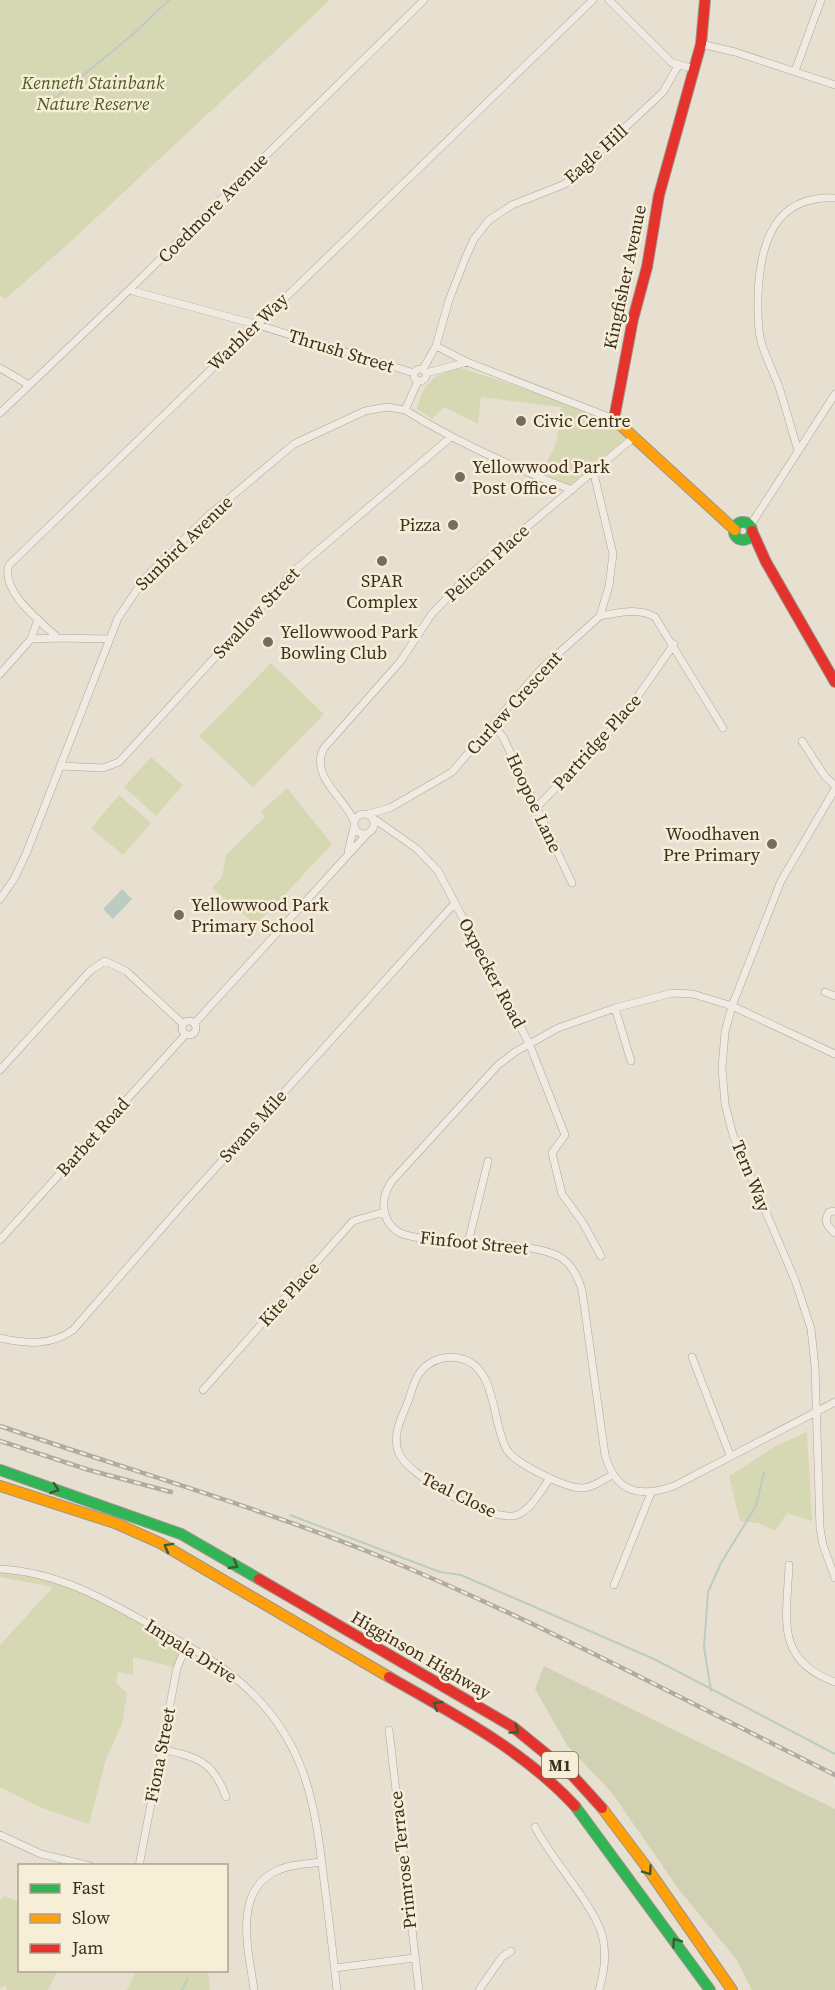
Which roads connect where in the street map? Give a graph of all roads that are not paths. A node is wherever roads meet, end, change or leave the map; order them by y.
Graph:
1 (424, 0) edge
2 (593, 0) edge
3 (609, 0) edge
4 (705, 0) edge
5 (821, 0) edge
6 (701, 44) junction
7 (678, 66) junction
8 (695, 69) junction
9 (795, 71) junction
10 (835, 85) edge
11 (835, 198) edge
12 (129, 290) junction
13 (255, 324) junction
14 (436, 346) junction
15 (467, 362) junction
16 (0, 368) edge
17 (424, 371) junction
18 (414, 373) junction
19 (418, 381) junction
20 (29, 385) junction
21 (835, 394) edge
22 (405, 410) junction
23 (0, 413) edge
24 (614, 418) junction
25 (451, 437) junction
26 (633, 438) junction
27 (798, 450) junction
28 (593, 470) junction
29 (572, 490) junction
30 (745, 526) junction
31 (759, 552) junction
32 (600, 616) junction
33 (38, 619) junction
34 (58, 638) junction
35 (31, 639) junction
36 (110, 639) junction
37 (674, 644) junction
38 (0, 674) edge
39 (835, 682) edge
40 (494, 726) junction
41 (723, 728) dead end
42 (801, 741) dead end
43 (60, 766) junction
44 (835, 788) edge
45 (348, 806) junction
46 (537, 807) junction
47 (390, 808) junction
48 (372, 820) junction
49 (354, 824) junction
50 (367, 834) junction
51 (348, 855) junction
52 (572, 883) dead end
53 (0, 898) edge
54 (454, 904) junction
55 (825, 992) dead end
56 (835, 996) edge
57 (732, 1006) junction
58 (615, 1008) junction
59 (183, 1024) junction
60 (194, 1024) junction
61 (186, 1034) junction
62 (529, 1043) junction
63 (835, 1054) edge
64 (631, 1061) dead end
65 (0, 1070) edge
66 (488, 1161) dead end
67 (835, 1211) edge
68 (384, 1212) junction
69 (835, 1233) edge
70 (0, 1240) edge
71 (468, 1243) junction
72 (601, 1256) dead end
73 (0, 1338) edge
74 (692, 1358) dead end
75 (203, 1390) dead end
76 (835, 1402) edge
77 (816, 1412) junction
78 (730, 1455) junction
79 (0, 1470) edge
80 (612, 1475) junction
81 (550, 1478) junction
82 (0, 1486) edge
83 (651, 1493) junction
84 (789, 1565) dead end
85 (0, 1569) edge
86 (835, 1578) edge
87 (614, 1585) dead end
88 (186, 1646) junction
89 (835, 1682) edge
90 (389, 1730) dead end
91 (161, 1749) junction
92 (226, 1797) dead end
93 (535, 1827) dead end
94 (0, 1835) edge
95 (322, 1862) junction
96 (82, 1864) edge
97 (139, 1864) edge
98 (511, 1951) dead end
99 (414, 1958) junction
100 (335, 1968) junction
101 (254, 1990) edge
102 (337, 1990) edge
103 (419, 1990) edge
104 (479, 1990) edge
105 (599, 1990) edge
106 (710, 1990) edge
107 (732, 1990) edge

1 - 12 street, Coedmore Avenue
2 - 13 street, Warbler Way
3 - 7 street
4 - 6 main road, Kingfisher Avenue
5 - 9 street
6 - 8 main road, Kingfisher Avenue
6 - 9 street
7 - 8 street
7 - 14 street, Eagle Hill
8 - 24 main road, Kingfisher Avenue
9 - 10 street
11 - 27 street
12 - 13 street, Thrush Street
12 - 20 street, Coedmore Avenue
13 - 18 street, Thrush Street
13 - 33 street, Warbler Way
14 - 15 street
14 - 17 street
15 - 17 street
15 - 24 street
16 - 20 street
17 - 18 street
17 - 19 street
18 - 19 street
19 - 22 street
20 - 23 street, Coedmore Avenue
21 - 27 street
22 - 25 street
22 - 36 street, Sunbird Avenue
24 - 26 main road
25 - 29 street
25 - 43 street, Swallow Street
26 - 28 street, Pelican Place
26 - 30 main road
27 - 30 street
28 - 29 street, Pelican Place
28 - 32 street
29 - 45 street, Pelican Place
30 - 31 main road
30 - 31 main road
31 - 39 main road
32 - 37 street
32 - 40 street, Curlew Crescent
33 - 34 street, Warbler Way
33 - 35 street
34 - 35 street
34 - 36 street
35 - 38 street
36 - 43 street, Sunbird Avenue
37 - 41 street
37 - 46 street, Partridge Place
40 - 46 street, Hoopoe Lane
40 - 47 street, Curlew Crescent
42 - 44 street
43 - 53 street, Sunbird Avenue
44 - 57 street, Tern Way
45 - 48 street
45 - 49 street
46 - 52 street, Hoopoe Lane
47 - 48 street, Curlew Crescent
47 - 48 street, Curlew Crescent
48 - 49 street
48 - 50 street
48 - 54 street, Oxpecker Road
49 - 50 street
49 - 51 street
50 - 51 street
51 - 60 street
54 - 62 street, Oxpecker Road
54 - 73 street, Swans Mile
55 - 56 street
57 - 58 street
57 - 63 street
57 - 77 street, Tern Way
58 - 62 street
58 - 64 street
59 - 60 street
59 - 61 street
59 - 65 street
60 - 61 street
61 - 70 street, Barbet Road
62 - 68 street
62 - 72 street, Oxpecker Road
66 - 71 street
67 - 69 street
68 - 71 street, Finfoot Street
68 - 75 street, Kite Place
71 - 80 street, Finfoot Street
74 - 78 street
76 - 77 street
77 - 78 street
77 - 86 street, Tern Way
78 - 83 street
79 -> 107 main road, Higginson Highway / M1
80 - 81 street, Teal Close
80 - 83 street
81 - 81 street, Teal Close
106 -> 82 main road, Higginson Highway / M1
83 - 87 street
84 - 89 street
85 - 88 street, Impala Drive
88 - 91 street, Fiona Street
88 - 95 street, Impala Drive
90 - 99 street, Primrose Terrace
91 - 92 street
91 - 97 street, Fiona Street
93 - 105 street
94 - 96 street
95 - 100 street, Impala Drive
95 - 101 street
98 - 104 street
99 - 100 street
99 - 103 street, Primrose Terrace
100 - 102 street, Impala Drive

